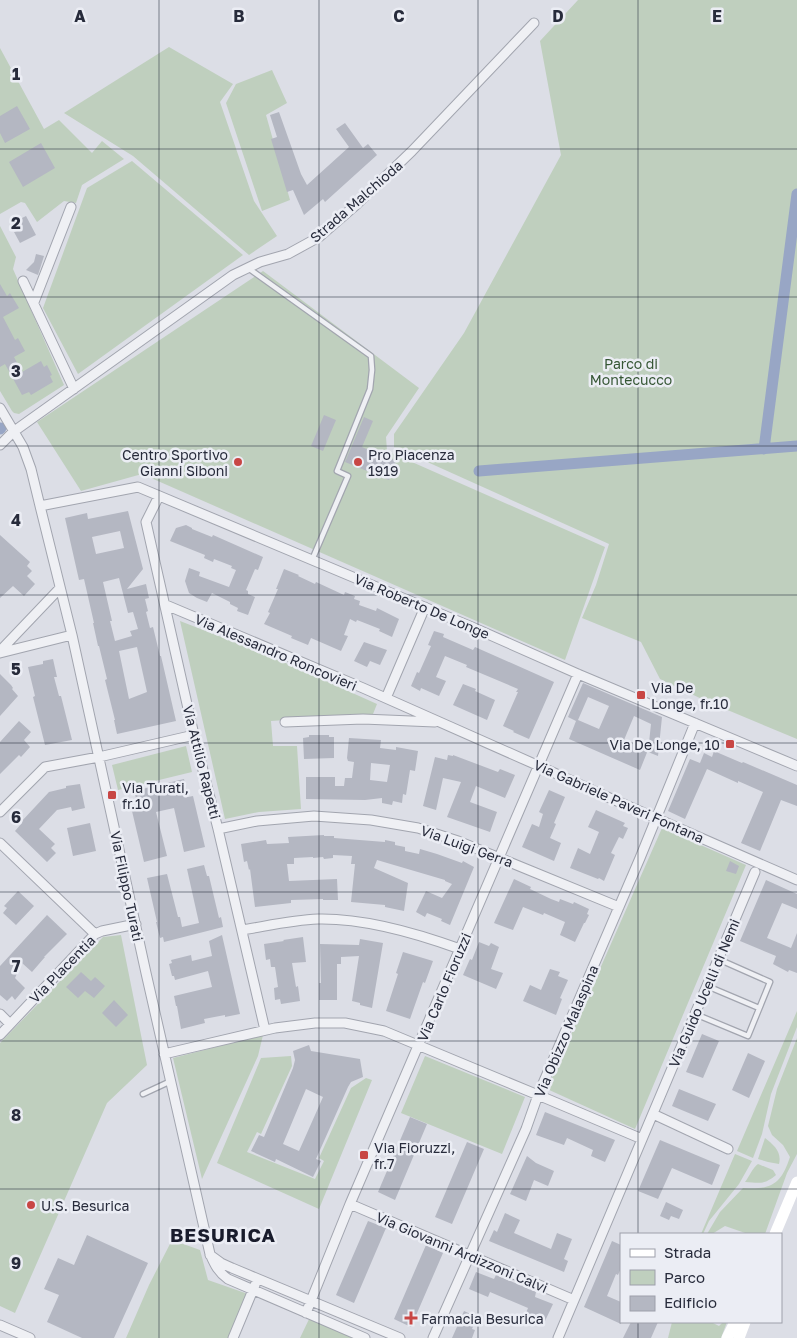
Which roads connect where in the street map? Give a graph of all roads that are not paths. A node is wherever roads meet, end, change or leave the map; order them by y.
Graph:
1 (534, 23) dead end
2 (71, 207) dead end
3 (248, 268) junction
4 (24, 281) dead end
5 (34, 302) junction
6 (74, 389) junction
7 (0, 408) edge
8 (14, 432) junction
9 (0, 445) edge
10 (159, 496) junction
11 (40, 506) junction
12 (312, 560) junction
13 (60, 588) junction
14 (166, 605) junction
15 (425, 607) junction
16 (72, 635) junction
17 (0, 652) edge
18 (578, 674) junction
19 (386, 698) junction
20 (285, 722) dead end
21 (440, 722) junction
22 (695, 723) junction
23 (194, 735) junction
24 (99, 757) junction
25 (539, 766) junction
26 (797, 766) edge
27 (0, 812) edge
28 (657, 818) junction
29 (218, 830) junction
30 (0, 843) edge
31 (500, 857) junction
32 (755, 872) dead end
33 (797, 880) edge
34 (619, 907) junction
35 (136, 924) junction
36 (242, 930) junction
37 (95, 934) junction
38 (460, 949) junction
39 (718, 959) junction
40 (706, 986) junction
41 (759, 1008) junction
42 (0, 1014) edge
43 (695, 1014) junction
44 (10, 1024) junction
45 (265, 1030) junction
46 (0, 1035) edge
47 (419, 1045) junction
48 (164, 1054) junction
49 (171, 1081) junction
50 (143, 1094) dead end
51 (538, 1094) junction
52 (652, 1114) junction
53 (642, 1139) junction
54 (728, 1149) dead end
55 (797, 1182) edge
56 (797, 1198) edge
57 (350, 1204) junction
58 (786, 1207) junction
59 (775, 1233) edge
60 (210, 1254) junction
61 (469, 1255) junction
62 (258, 1278) junction
63 (253, 1290) junction
64 (310, 1300) junction
65 (574, 1300) junction
66 (306, 1312) junction
67 (734, 1323) edge
68 (745, 1323) edge
69 (0, 1325) edge
70 (30, 1338) edge
71 (232, 1338) edge
72 (365, 1338) edge
73 (400, 1338) edge
74 (433, 1338) edge
75 (558, 1338) edge
76 (727, 1338) edge
77 (739, 1338) edge

1 - 3 street, Strada Malchioda
2 - 5 street
3 - 6 street, Strada Malchioda
3 - 12 lane
4 - 5 street
5 - 6 street
6 - 8 street, Strada Malchioda
7 - 8 street, Via Filippo Turati
8 - 9 street, Strada Malchioda
8 - 11 street, Via Filippo Turati
10 - 11 street, Via Roberto De Longe
10 - 12 street, Via Roberto De Longe
10 - 14 street, Via Attilio Rapetti
11 - 13 street, Via Filippo Turati
12 - 15 street, Via Roberto De Longe
13 - 16 street, Via Filippo Turati
13 - 17 street
14 - 19 street, Via Alessandro Roncovieri
14 - 23 street, Via Attilio Rapetti
15 - 18 street, Via Roberto De Longe
15 - 19 street
16 - 17 street
16 - 24 street, Via Filippo Turati
18 - 22 street, Via Roberto De Longe
18 - 25 street, Via Carlo Fioruzzi
19 - 21 street, Via Gabriele Paveri Fontana
20 - 21 street, Via Gabriele Paveri Fontana
21 - 25 street, Via Gabriele Paveri Fontana
22 - 26 street, Via Roberto De Longe
22 - 28 street, Via Obizzo Malaspina
23 - 24 street
23 - 29 street, Via Attilio Rapetti
24 - 27 street
24 - 35 street, Via Filippo Turati
25 - 28 street, Via Gabriele Paveri Fontana
25 - 31 street, Via Carlo Fioruzzi
28 - 33 street, Via Gabriele Paveri Fontana
28 - 34 street, Via Obizzo Malaspina
29 - 31 street, Via Luigi Gerra
29 - 36 street, Via Attilio Rapetti
30 - 37 street
31 - 34 street, Via Luigi Gerra
31 - 38 street, Via Carlo Fioruzzi
32 - 39 street, Via Guido Ucelli di Nemi
34 - 51 street, Via Obizzo Malaspina
35 - 37 street, Via Placentia
35 - 48 street, Via Filippo Turati
36 - 38 street
36 - 45 street, Via Attilio Rapetti
37 - 44 street, Via Placentia
38 - 47 street, Via Carlo Fioruzzi
39 - 40 street, Via Guido Ucelli di Nemi
39 - 41 lane
40 - 41 lane
40 - 43 street, Via Guido Ucelli di Nemi
41 - 43 lane
42 - 44 street
43 - 52 street, Via Guido Ucelli di Nemi
44 - 46 street, Via Placentia
45 - 47 street
45 - 48 street
47 - 51 street
47 - 57 street, Via Carlo Fioruzzi
48 - 49 street, Via Filippo Turati
49 - 50 lane
49 - 60 street, Via Filippo Turati
51 - 53 street
51 - 61 street, Via Obizzo Malaspina
52 - 53 street, Via Guido Ucelli di Nemi
52 - 54 street
53 - 65 street, Via Guido Ucelli di Nemi
55 - 58 main road
56 - 58 lane
57 - 61 street, Via Giovanni Ardizzoni Calvi
57 - 64 street, Via Carlo Fioruzzi
58 - 59 main road
60 - 62 street
60 - 63 street, Via Filippo Turati
61 - 65 street, Via Giovanni Ardizzoni Calvi
61 - 74 street, Via Obizzo Malaspina
62 - 63 street
62 - 64 street
63 - 66 street, Via Filippo Turati
63 - 71 street
64 - 66 street, Via Carlo Fioruzzi
64 - 73 street
65 - 75 street, Via Guido Ucelli di Nemi
66 - 72 street, Via Filippo Turati
67 - 76 main road
68 - 77 main road
69 - 70 street

